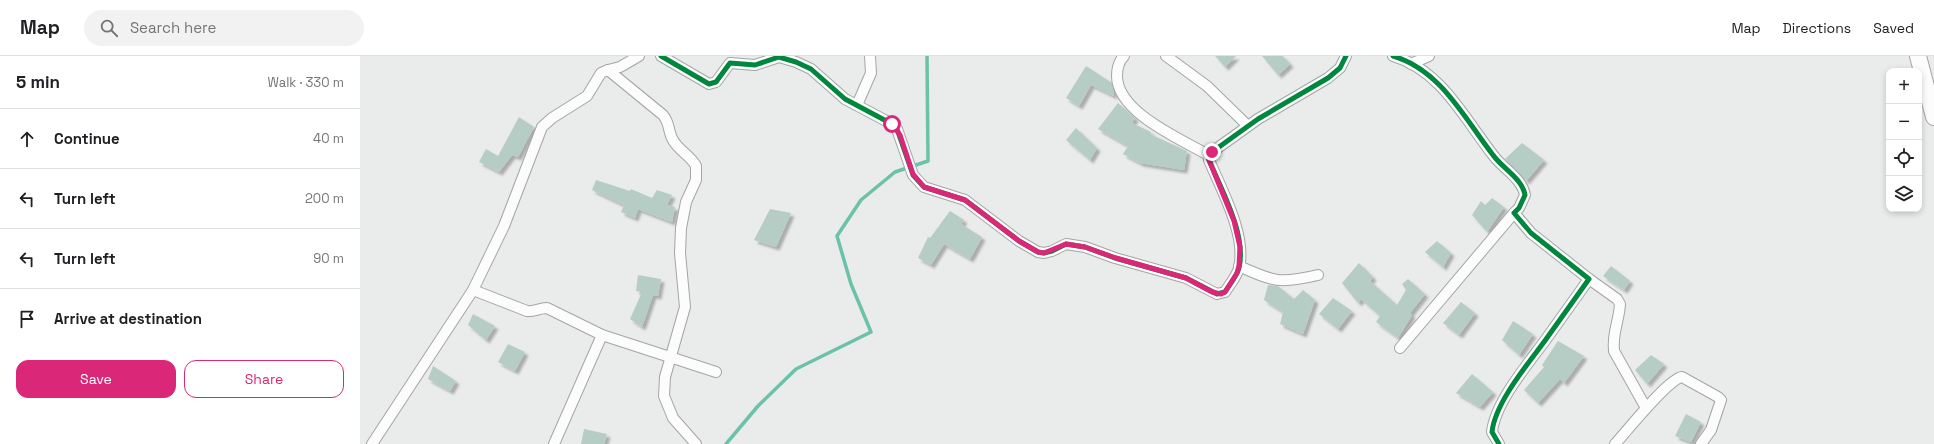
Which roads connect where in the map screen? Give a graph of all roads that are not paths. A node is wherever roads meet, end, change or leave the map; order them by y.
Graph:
1 (639, 56) edge
2 (661, 56) edge
3 (870, 56) edge
4 (1124, 56) edge
5 (1166, 56) edge
6 (1346, 56) edge
7 (1393, 56) edge
8 (1429, 56) edge
9 (1918, 56) edge
10 (1411, 64) junction
11 (608, 70) junction
12 (857, 105) junction
13 (1934, 117) edge
14 (1248, 126) junction
15 (1210, 156) junction
16 (1514, 213) junction
17 (1239, 266) junction
18 (1318, 275) dead end
19 (1589, 279) junction
20 (472, 290) junction
21 (602, 335) junction
22 (1400, 348) dead end
23 (671, 358) junction
24 (716, 372) dead end
25 (1646, 408) junction
26 (372, 444) edge
27 (554, 444) edge
28 (696, 444) edge
29 (1499, 444) edge
30 (1615, 444) edge
31 (1701, 444) edge

1 - 11 street
2 - 12 street
3 - 12 street
4 - 15 street
5 - 14 street
6 - 14 street
7 - 10 street
8 - 10 street
9 - 13 main road
10 - 16 street
11 - 20 street
11 - 23 street
12 - 17 street
14 - 15 street
15 - 17 street
16 - 19 street
16 - 22 street
17 - 18 street
19 - 25 street
19 - 29 street
20 - 21 street
20 - 26 street
21 - 23 street
21 - 27 street
23 - 24 street
23 - 28 street
25 - 30 street
25 - 31 street

